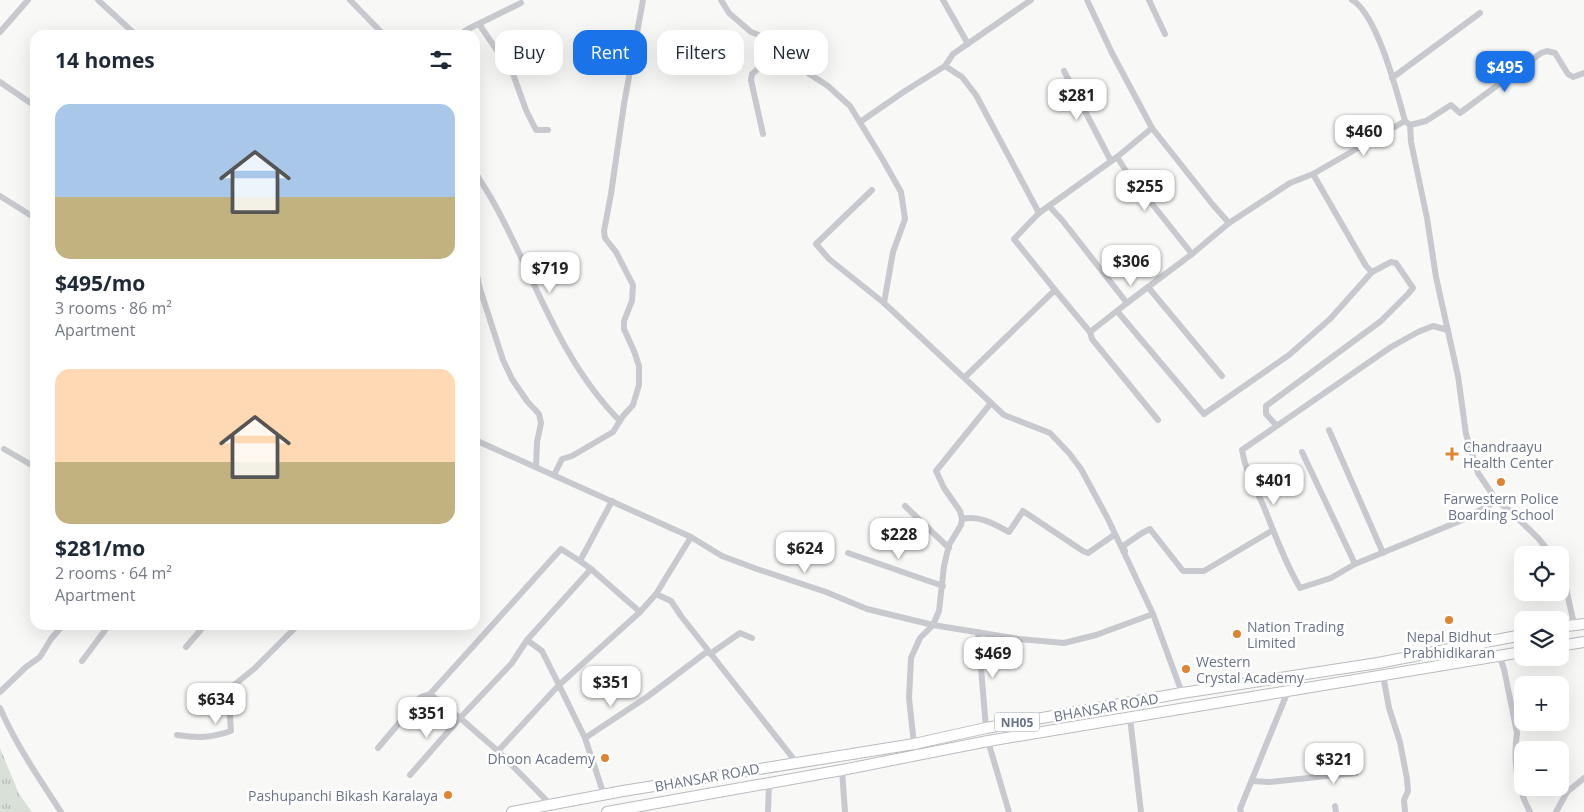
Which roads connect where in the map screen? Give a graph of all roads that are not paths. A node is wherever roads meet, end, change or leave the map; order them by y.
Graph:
1 (28, 0) edge
2 (98, 0) edge
3 (350, 0) edge
4 (643, 0) edge
5 (721, 0) edge
6 (943, 0) edge
7 (1030, 0) edge
8 (1087, 0) edge
9 (1149, 0) edge
10 (1352, 0) edge
11 (521, 4) dead end
12 (1480, 13) dead end
13 (479, 24) junction
14 (131, 30) edge
15 (379, 30) edge
16 (468, 30) edge
17 (0, 32) edge
18 (754, 33) edge
19 (1165, 34) dead end
20 (968, 44) junction
21 (944, 66) junction
22 (1064, 71) dead end
23 (754, 72) edge
24 (1584, 73) edge
25 (811, 75) edge
26 (1392, 78) junction
27 (0, 82) edge
28 (30, 103) edge
29 (860, 122) junction
30 (1407, 123) junction
31 (1152, 128) junction
32 (548, 130) dead end
33 (763, 134) dead end
34 (1118, 157) junction
35 (1111, 161) junction
36 (1313, 174) junction
37 (480, 180) edge
38 (872, 190) dead end
39 (0, 196) edge
40 (1049, 206) junction
41 (1039, 213) junction
42 (30, 215) edge
43 (1229, 222) junction
44 (1192, 254) junction
45 (1372, 272) junction
46 (1148, 287) junction
47 (1055, 290) junction
48 (480, 297) edge
49 (884, 303) junction
50 (1127, 303) junction
51 (1117, 311) junction
52 (1448, 330) junction
53 (1090, 332) junction
54 (1222, 376) dead end
55 (965, 377) junction
56 (991, 403) junction
57 (1158, 420) dead end
58 (620, 421) junction
59 (1276, 426) junction
60 (1329, 430) dead end
61 (480, 443) edge
62 (4, 449) dead end
63 (1302, 452) dead end
64 (30, 464) edge
65 (536, 467) junction
66 (554, 474) junction
67 (612, 501) junction
68 (1497, 501) junction
69 (905, 506) dead end
70 (962, 519) junction
71 (1273, 530) junction
72 (1114, 535) junction
73 (691, 537) junction
74 (1543, 546) edge
75 (949, 548) junction
76 (848, 553) dead end
77 (1383, 553) junction
78 (580, 561) junction
79 (1128, 562) junction
80 (1355, 564) junction
81 (591, 569) junction
82 (943, 586) junction
83 (656, 594) junction
84 (1569, 594) edge
85 (640, 612) junction
86 (1153, 614) junction
87 (1579, 624) edge
88 (933, 625) junction
89 (59, 630) edge
90 (105, 630) edge
91 (201, 630) edge
92 (293, 630) edge
93 (978, 632) junction
94 (1514, 637) edge
95 (752, 638) dead end
96 (527, 640) junction
97 (1584, 642) edge
98 (1569, 644) edge
99 (186, 648) dead end
100 (709, 652) junction
101 (1514, 653) edge
102 (1499, 655) junction
103 (82, 661) dead end
104 (1383, 675) junction
105 (559, 685) junction
106 (1288, 691) junction
107 (0, 692) edge
108 (1182, 693) junction
109 (430, 694) junction
110 (0, 708) edge
111 (460, 718) junction
112 (1130, 718) junction
113 (986, 728) junction
114 (177, 735) dead end
115 (585, 738) junction
116 (988, 741) junction
117 (914, 744) junction
118 (378, 748) dead end
119 (498, 751) junction
120 (917, 756) junction
121 (796, 762) junction
122 (842, 770) junction
123 (1356, 773) dead end
124 (410, 775) dead end
125 (1584, 778) edge
126 (1252, 781) junction
127 (769, 782) junction
128 (604, 795) junction
129 (551, 805) junction
130 (625, 810) edge
131 (61, 812) edge
132 (512, 812) edge
133 (607, 812) edge
134 (768, 812) edge
135 (845, 812) edge
136 (1009, 812) edge
137 (1141, 812) edge
138 (1241, 812) edge
139 (1405, 812) edge
140 (1530, 812) edge
141 (1556, 812) edge

1 - 17 street
2 - 14 street
3 - 15 street
4 - 58 street
5 - 18 street
6 - 20 street
7 - 20 street
8 - 31 street
9 - 19 street
10 - 26 street
11 - 13 street
12 - 26 street
13 - 16 street
13 - 32 street
20 - 21 street
21 - 29 street
21 - 41 street
22 - 35 street
23 - 33 street
24 - 30 street
25 - 29 street
26 - 30 street
27 - 28 street
29 - 49 street
30 - 36 street
30 - 52 street
31 - 34 street
31 - 43 street
34 - 35 street
34 - 44 street
35 - 40 street
36 - 43 street
36 - 45 street
37 - 58 street
38 - 49 street
39 - 42 street
40 - 41 street
40 - 50 street
41 - 47 street
43 - 44 street
44 - 46 street
45 - 51 street
45 - 59 street
46 - 50 street
46 - 54 street
47 - 53 street
47 - 55 street
48 - 65 street
49 - 55 street
50 - 51 street
51 - 53 street
52 - 59 street
52 - 68 street
53 - 57 street
55 - 56 street
56 - 70 street
56 - 72 street
58 - 66 street
59 - 71 street
60 - 77 street
61 - 65 street
62 - 64 street
63 - 80 street
65 - 66 street
66 - 67 street
67 - 73 street
67 - 78 street
68 - 74 street
68 - 77 street
69 - 75 street
70 - 72 street
70 - 75 street
71 - 79 street
71 - 80 street
72 - 79 street
73 - 83 street
73 - 88 street
75 - 82 street
76 - 82 street
77 - 80 street
78 - 81 street
78 - 109 street
79 - 86 street
81 - 85 street
81 - 96 street
82 - 88 street
83 - 85 street
83 - 100 street
84 - 87 street
85 - 105 street
86 - 93 street
86 - 108 street
88 - 93 street
88 - 117 street
89 - 107 street
90 - 103 street
91 - 99 street
92 - 114 street
93 - 113 street
94 - 108 highway, BHANSAR ROAD / NH05
95 - 100 street
96 - 105 street
96 - 111 street
97 - 98 highway
100 - 115 street
100 - 121 street
101 - 102 highway, BHANSAR ROAD / NH05
102 - 104 highway, BHANSAR ROAD / NH05
102 - 140 street
104 - 106 highway, BHANSAR ROAD / NH05
104 - 139 street
105 - 115 street
105 - 119 street
106 - 112 highway, BHANSAR ROAD / NH05
106 - 126 street
108 - 113 highway, BHANSAR ROAD / NH05
109 - 111 street
109 - 118 street
110 - 131 street
111 - 119 street
111 - 124 street
112 - 116 highway, BHANSAR ROAD / NH05
112 - 137 street
113 - 117 highway, BHANSAR ROAD / NH05
115 - 128 street
116 - 120 highway, BHANSAR ROAD / NH05
116 - 136 street
117 - 120 street
117 - 121 highway, BHANSAR ROAD / NH05
119 - 129 street
120 - 122 highway, BHANSAR ROAD / NH05
121 - 128 highway, BHANSAR ROAD / NH05
122 - 127 highway, BHANSAR ROAD / NH05
122 - 135 street
123 - 126 street
125 - 141 street
126 - 138 street
127 - 130 highway, BHANSAR ROAD / NH05
127 - 134 street
128 - 129 highway, BHANSAR ROAD / NH05
129 - 132 highway, BHANSAR ROAD / NH05
130 - 133 highway, BHANSAR ROAD / NH05

